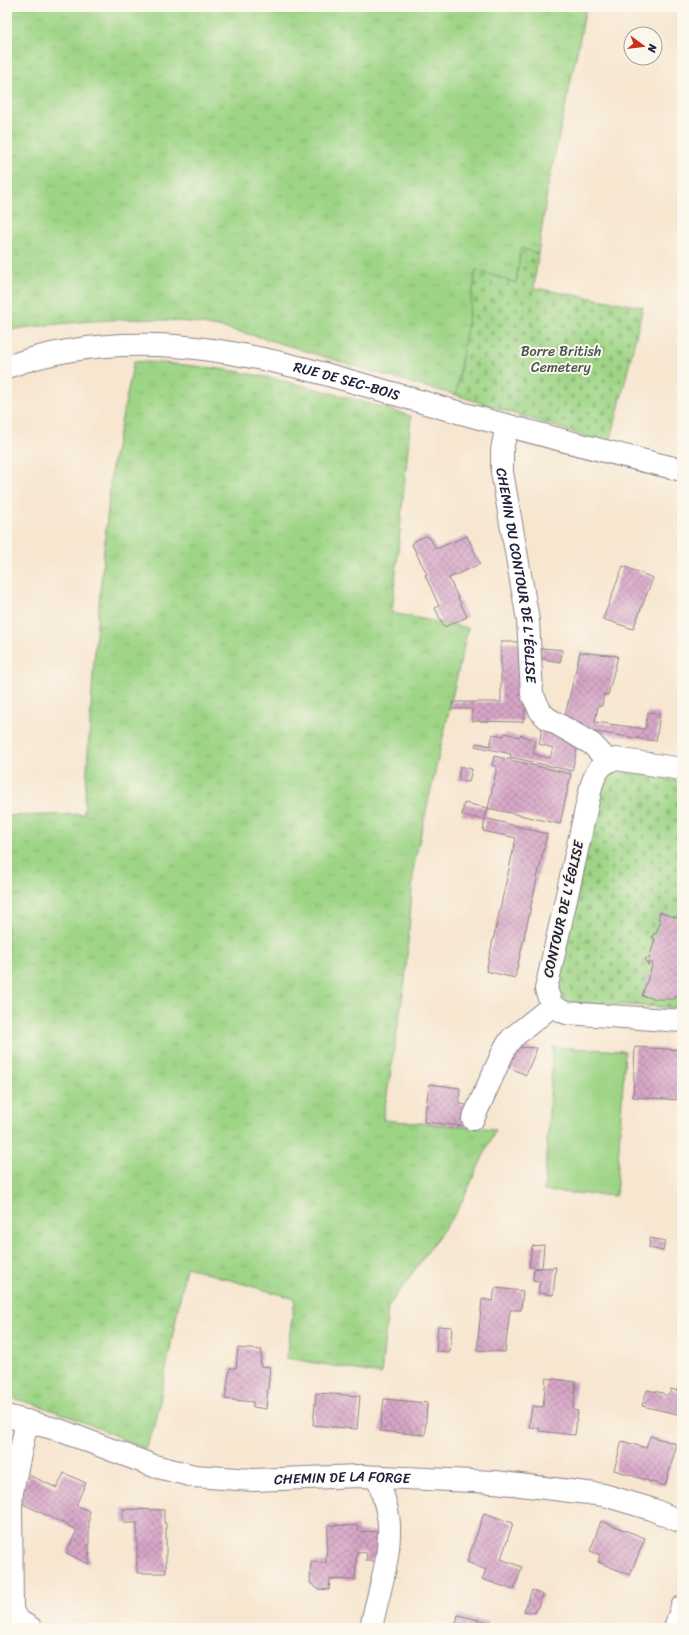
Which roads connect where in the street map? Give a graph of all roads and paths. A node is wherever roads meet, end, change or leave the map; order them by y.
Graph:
1 (7, 367) edge
2 (507, 425) junction
3 (682, 470) edge
4 (608, 761) junction
5 (682, 769) edge
6 (552, 1006) junction
7 (682, 1021) edge
8 (473, 1119) dead end
9 (17, 1418) edge
10 (380, 1477) junction
11 (682, 1522) edge
12 (682, 1607) edge
13 (31, 1628) edge
14 (371, 1628) edge
15 (675, 1628) edge

1 - 2 street, RUE DE SEC-BOIS
2 - 3 street, RUE DE SEC-BOIS
2 - 4 street, CHEMIN DU CONTOUR DE L'ÉGLISE
4 - 5 street
4 - 6 street, CONTOUR DE L'ÉGLISE
6 - 7 street
6 - 8 street
9 - 10 street, CHEMIN DE LA FORGE
9 - 13 street
10 - 11 street, CHEMIN DE LA FORGE
10 - 14 street
12 - 15 street

